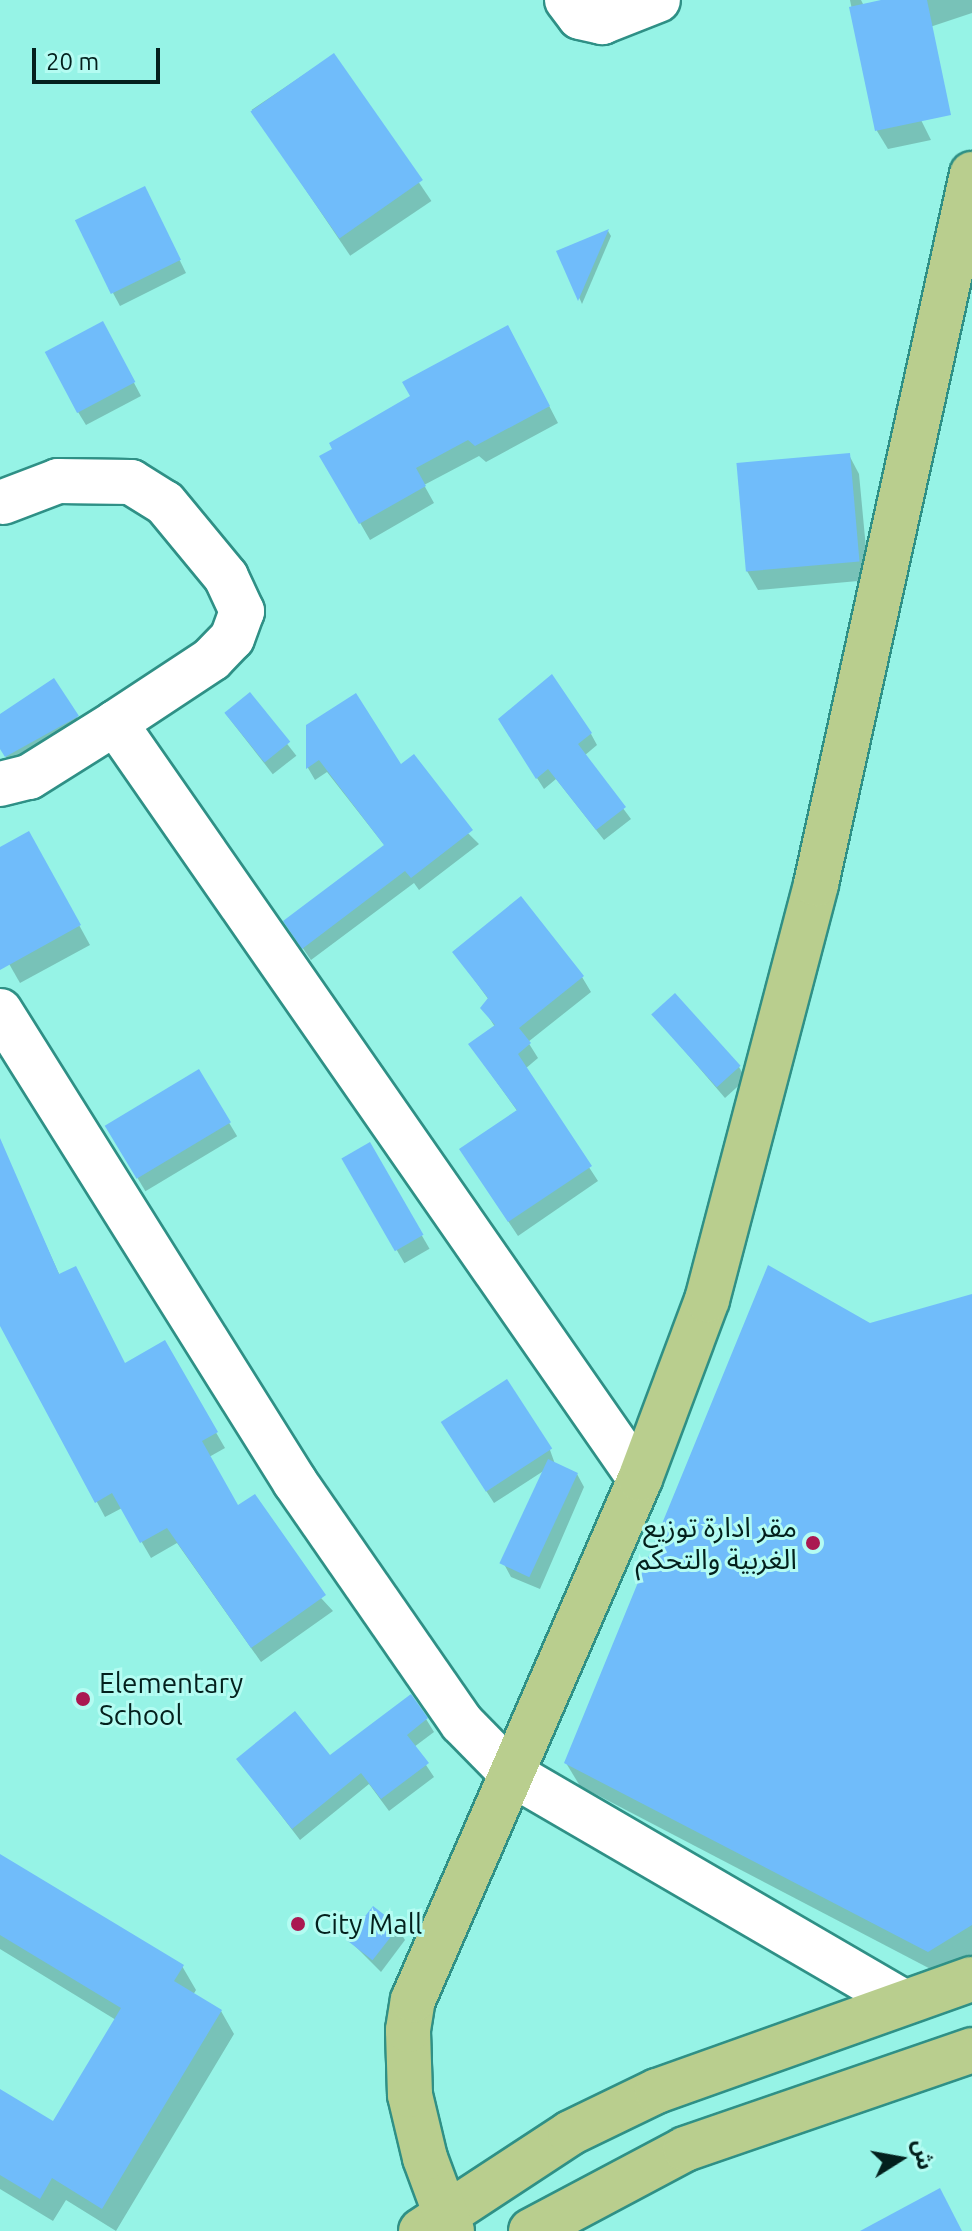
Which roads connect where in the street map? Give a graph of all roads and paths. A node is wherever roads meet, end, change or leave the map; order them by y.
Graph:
1 (567, 0) edge
2 (658, 0) edge
3 (972, 174) edge
4 (961, 278) edge
5 (1, 502) edge
6 (115, 723) junction
7 (0, 784) edge
8 (0, 1011) edge
9 (640, 1479) junction
10 (512, 1774) junction
11 (972, 1979) edge
12 (904, 2002) junction
13 (972, 2050) edge
14 (439, 2225) edge
15 (531, 2231) edge

1 - 2 street
3 - 4 main road
4 - 9 main road
5 - 6 street
6 - 7 street
6 - 9 street
8 - 10 street
9 - 10 main road
10 - 12 street
10 - 14 main road
11 - 12 main road
12 - 14 main road
13 - 15 main road

